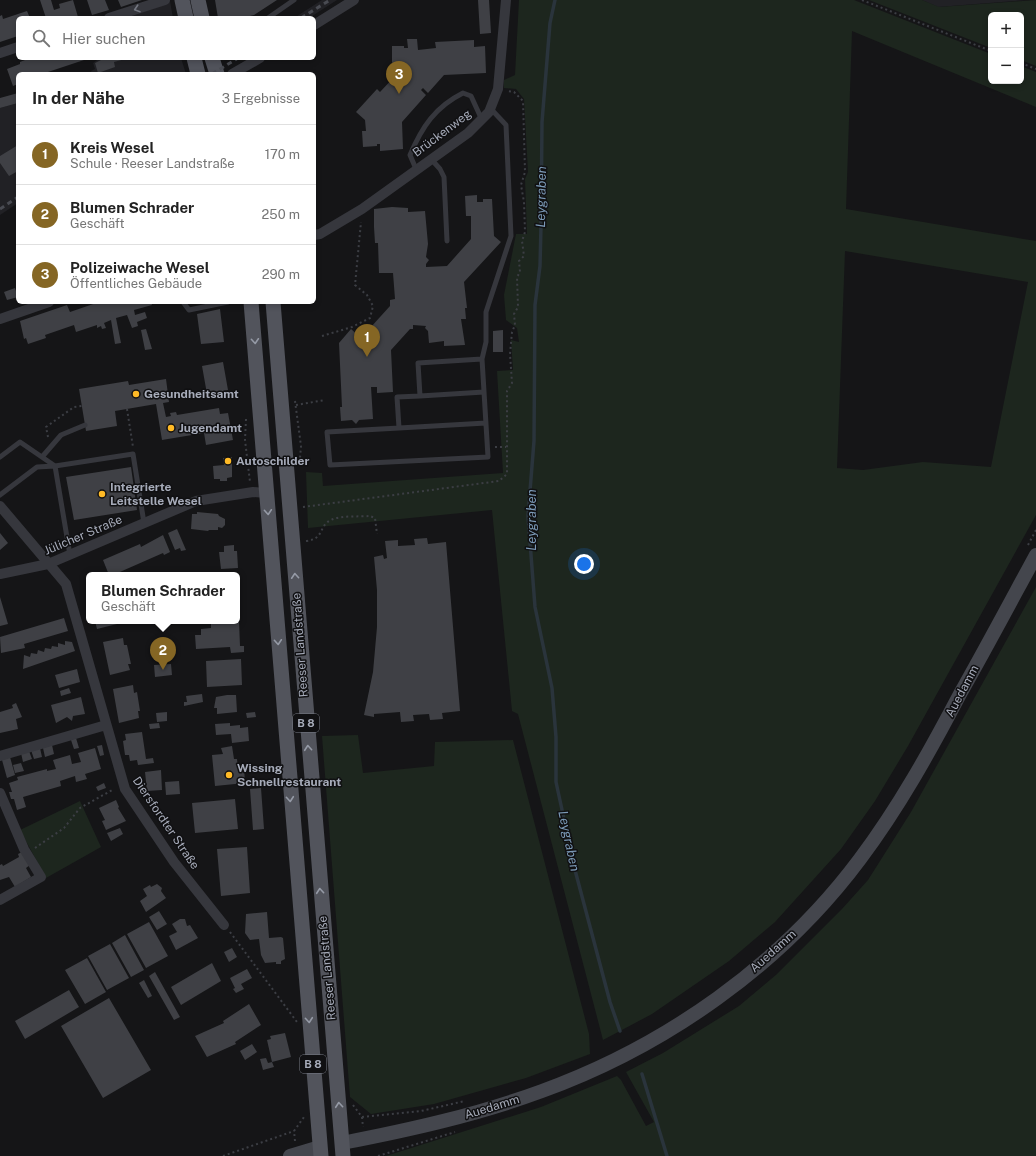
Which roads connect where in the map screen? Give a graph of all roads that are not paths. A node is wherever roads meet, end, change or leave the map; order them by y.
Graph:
1 (165, 0) edge
2 (182, 0) edge
3 (198, 0) edge
4 (294, 0) edge
5 (354, 0) edge
6 (506, 0) edge
7 (115, 16) edge
8 (186, 16) edge
9 (202, 16) edge
10 (271, 16) edge
11 (316, 24) edge
12 (16, 48) edge
13 (0, 53) edge
14 (194, 60) edge
15 (213, 60) edge
16 (256, 60) edge
17 (198, 72) edge
18 (216, 72) edge
19 (236, 72) edge
20 (491, 109) junction
21 (482, 120) junction
22 (431, 158) junction
23 (416, 169) junction
24 (316, 235) edge
25 (447, 241) dead end
26 (43, 304) edge
27 (184, 304) edge
28 (218, 304) edge
29 (251, 304) edge
30 (273, 304) edge
31 (0, 319) edge
32 (482, 359) junction
33 (484, 392) junction
34 (420, 396) junction
35 (486, 423) junction
36 (85, 425) dead end
37 (399, 428) junction
38 (0, 457) edge
39 (42, 457) junction
40 (55, 466) junction
41 (266, 493) junction
42 (0, 495) edge
43 (0, 506) edge
44 (144, 523) junction
45 (1030, 553) edge
46 (70, 555) junction
47 (48, 564) junction
48 (0, 574) edge
49 (106, 725) junction
50 (0, 756) edge
51 (0, 793) edge
52 (0, 900) edge
53 (224, 925) road end
54 (342, 1150) edge
55 (320, 1151) edge
56 (290, 1156) edge

1 -> 7 street
2 - 8 main road
3 - 9 main road
4 - 10 lane
5 - 11 street
6 - 20 street, Brückenweg
12 - 13 street
14 - 17 main road
15 - 18 main road
16 - 19 street
20 - 21 street, Brückenweg
20 - 32 lane
21 - 22 street, Brückenweg
21 - 23 lane
22 - 23 street, Brückenweg
22 - 25 lane
23 - 24 street, Brückenweg
26 - 31 street
27 - 28 lane
29 -> 41 main road, Reeser Landstraße / B 8
54 -> 30 main road, Reeser Landstraße / B 8
32 - 33 lane
32 - 34 lane
33 - 34 lane
33 - 35 lane
34 - 37 lane
35 - 37 lane
35 - 37 lane
36 - 39 lane
38 - 39 lane
39 - 40 lane
40 - 42 lane
40 - 44 lane
40 - 46 lane
41 - 44 street, Jülicher Straße
41 -> 55 main road, Reeser Landstraße / B 8
43 - 47 street, Diersfordter Straße
44 - 46 street, Jülicher Straße
45 - 54 street, Auedamm
46 - 47 street, Jülicher Straße
47 - 48 street, Jülicher Straße
47 - 49 street, Diersfordter Straße
49 - 50 street
49 - 53 street, Diersfordter Straße
51 - 52 street
54 - 55 main road
55 - 56 street

